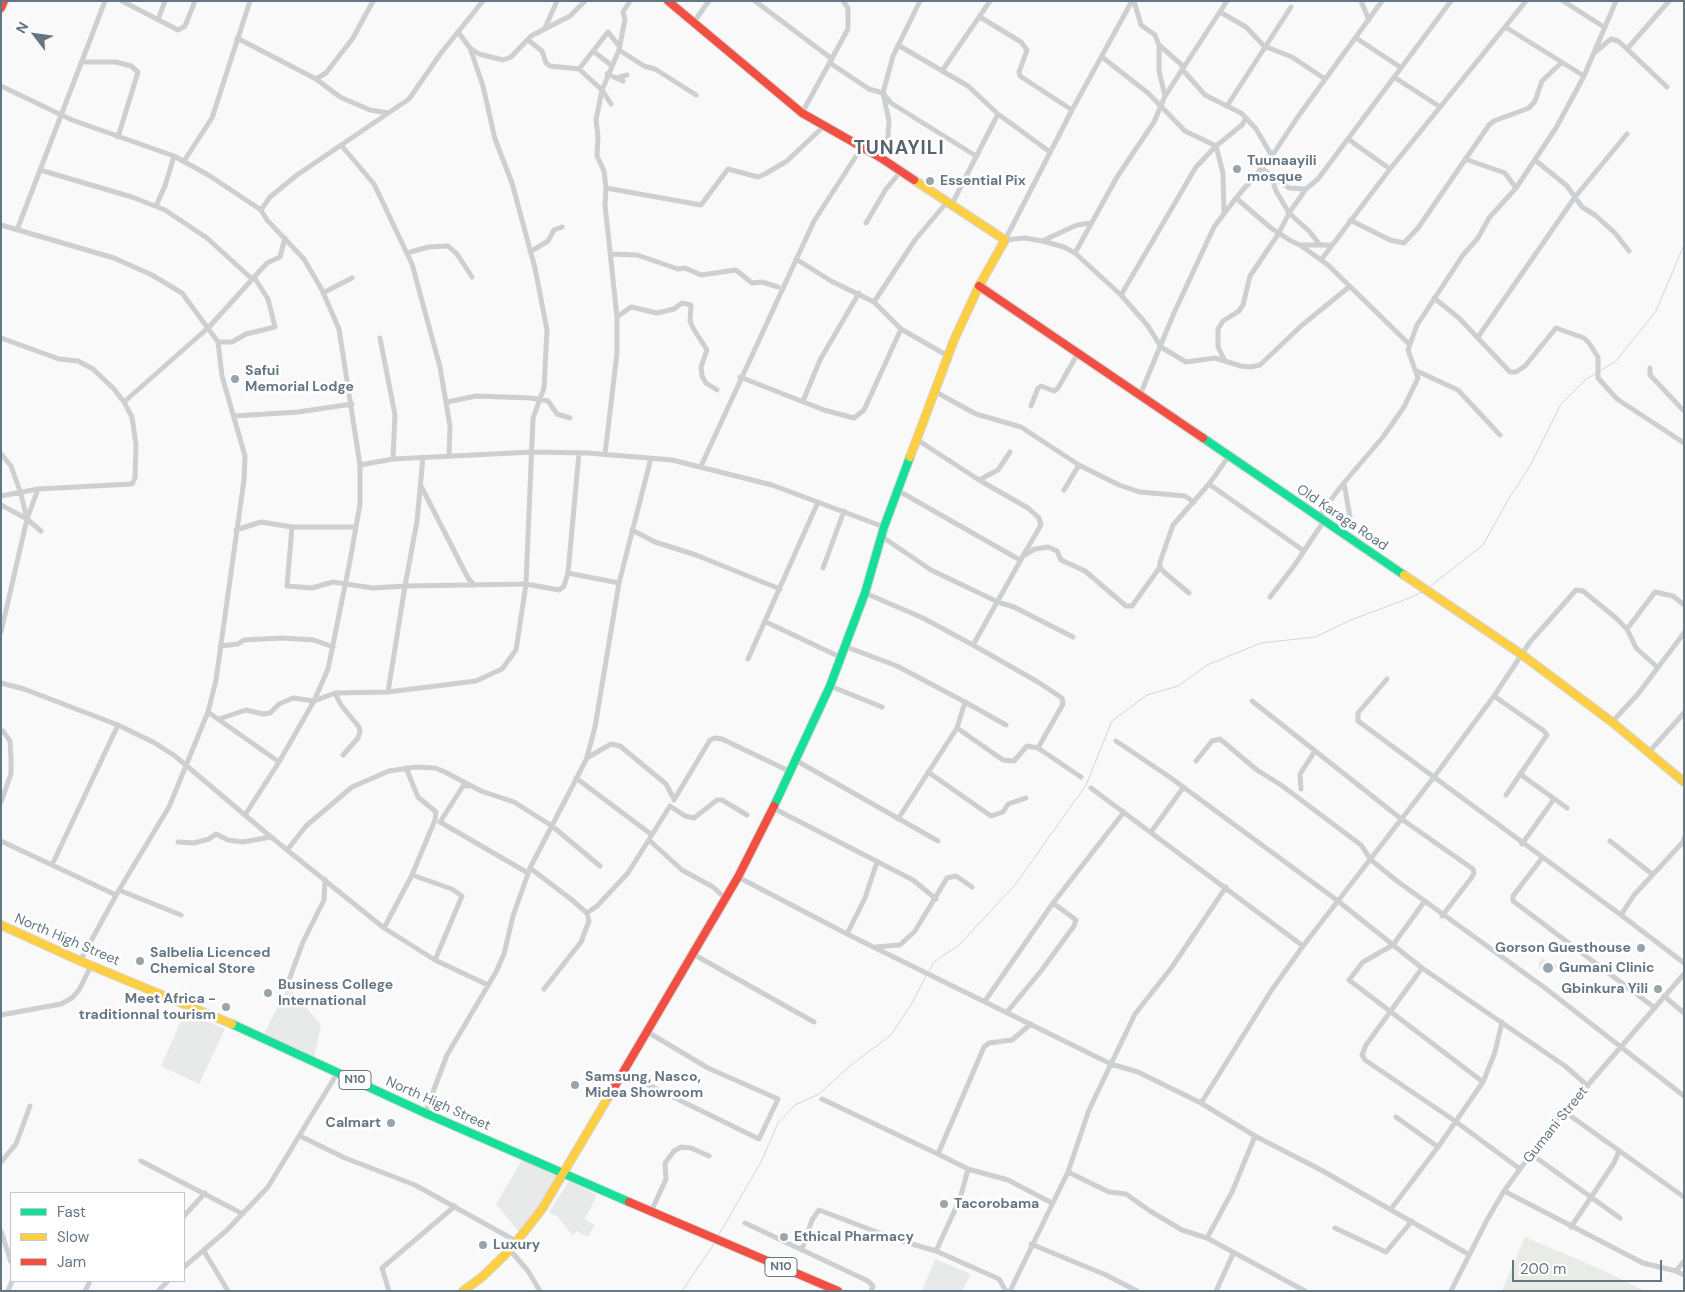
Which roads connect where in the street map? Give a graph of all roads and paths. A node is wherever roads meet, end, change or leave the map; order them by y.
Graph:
1 (4, 1) edge
2 (105, 1) edge
3 (122, 1) edge
4 (165, 1) edge
5 (195, 1) edge
6 (250, 1) edge
7 (373, 1) edge
8 (483, 1) edge
9 (557, 1) edge
10 (585, 1) edge
11 (630, 1) edge
12 (668, 1) edge
13 (709, 1) edge
14 (755, 1) edge
15 (843, 1) edge
16 (920, 1) edge
17 (990, 1) edge
18 (1133, 1) edge
19 (1227, 1) edge
20 (1361, 1) edge
21 (1382, 1) edge
22 (1451, 1) edge
23 (1526, 1) edge
24 (1563, 1) edge
25 (1616, 1) edge
26 (1669, 1) edge
27 (1291, 7) dead end
28 (1, 8) edge
29 (1220, 12) junction
30 (980, 17) junction
31 (158, 20) junction
32 (1369, 20) junction
33 (693, 23) junction
34 (1604, 27) junction
35 (544, 28) junction
36 (1506, 28) junction
37 (623, 29) junction
38 (458, 32) junction
39 (611, 36) junction
40 (237, 38) junction
41 (1356, 38) junction
42 (528, 40) junction
43 (898, 45) junction
44 (1159, 45) junction
45 (1264, 46) junction
46 (470, 48) junction
47 (619, 48) junction
48 (1627, 49) junction
49 (593, 51) junction
50 (1592, 55) junction
51 (1102, 57) junction
52 (831, 61) junction
53 (81, 62) junction
54 (1561, 63) junction
55 (611, 65) junction
56 (1182, 67) junction
57 (1400, 67) junction
58 (579, 69) junction
59 (942, 71) junction
60 (607, 74) junction
61 (627, 75) dead end
62 (1584, 76) junction
63 (1394, 77) junction
64 (617, 78) junction
65 (316, 79) junction
66 (1325, 80) junction
67 (623, 81) dead end
68 (1, 86) edge
69 (1667, 87) dead end
70 (602, 90) junction
71 (883, 94) junction
72 (696, 95) dead end
73 (1165, 96) junction
74 (611, 104) dead end
75 (1161, 106) junction
76 (1227, 106) junction
77 (1440, 107) junction
78 (1072, 110) junction
79 (389, 113) junction
80 (802, 113) junction
81 (998, 114) junction
82 (60, 115) junction
83 (1246, 118) junction
84 (824, 126) junction
85 (1627, 134) dead end
86 (118, 137) junction
87 (1348, 139) junction
88 (340, 145) junction
89 (1216, 146) junction
90 (862, 147) junction
91 (1050, 152) junction
92 (174, 156) junction
93 (976, 156) junction
94 (1272, 156) junction
95 (881, 158) junction
96 (1465, 159) junction
97 (1535, 160) junction
98 (184, 161) junction
99 (1261, 168) junction
100 (1390, 169) junction
101 (40, 170) junction
102 (901, 171) junction
103 (1271, 175) junction
104 (606, 188) junction
105 (1516, 188) junction
106 (1306, 190) junction
107 (1575, 197) junction
108 (1236, 198) junction
109 (946, 202) junction
110 (156, 206) junction
111 (261, 210) junction
112 (1289, 212) junction
113 (1224, 214) junction
114 (1350, 220) junction
115 (1091, 223) junction
116 (866, 224) dead end
117 (1, 225) edge
118 (562, 227) dead end
119 (17, 230) junction
120 (1279, 233) junction
121 (285, 238) junction
122 (1005, 240) junction
123 (1042, 241) junction
124 (1300, 245) junction
125 (1320, 245) junction
126 (1331, 245) junction
127 (1630, 251) dead end
128 (530, 252) junction
129 (407, 253) junction
130 (1075, 253) junction
131 (612, 254) junction
132 (796, 259) junction
133 (1321, 260) junction
134 (472, 276) dead end
135 (253, 278) junction
136 (352, 278) dead end
137 (979, 286) junction
138 (778, 287) dead end
139 (1348, 287) junction
140 (324, 293) junction
141 (859, 293) junction
142 (1121, 295) junction
143 (1434, 298) junction
144 (874, 302) junction
145 (617, 317) junction
146 (209, 327) junction
147 (901, 328) junction
148 (1478, 337) junction
149 (1, 338) edge
150 (380, 338) dead end
151 (218, 342) junction
152 (1409, 344) junction
153 (1161, 347) junction
154 (1078, 353) junction
155 (948, 356) junction
156 (1224, 359) junction
157 (1650, 368) dead end
158 (1417, 371) junction
159 (740, 377) junction
160 (717, 390) dead end
161 (934, 391) junction
162 (1140, 394) junction
163 (541, 400) junction
164 (803, 401) junction
165 (124, 402) junction
166 (446, 402) junction
167 (352, 404) junction
168 (1031, 406) dead end
169 (1684, 410) edge
170 (234, 416) junction
171 (570, 418) dead end
172 (1500, 434) dead end
173 (916, 439) junction
174 (1684, 443) edge
175 (533, 452) junction
176 (1010, 452) dead end
177 (579, 453) junction
178 (1, 454) edge
179 (605, 454) junction
180 (449, 455) junction
181 (1229, 456) junction
182 (423, 457) junction
183 (650, 458) junction
184 (393, 459) junction
185 (360, 464) junction
186 (1079, 465) junction
187 (701, 466) junction
188 (979, 480) junction
189 (1344, 483) junction
190 (1209, 484) junction
191 (421, 485) junction
192 (38, 489) junction
193 (897, 490) junction
194 (1064, 490) dead end
195 (21, 494) junction
196 (1, 496) edge
197 (818, 502) junction
198 (1194, 502) junction
199 (1, 505) edge
200 (844, 512) junction
201 (27, 519) junction
202 (1321, 519) junction
203 (292, 527) junction
204 (355, 527) junction
205 (884, 527) junction
206 (236, 530) junction
207 (632, 530) junction
208 (41, 531) dead end
209 (1341, 533) junction
210 (881, 536) junction
211 (1304, 551) junction
212 (1022, 558) junction
213 (1160, 567) junction
214 (823, 568) dead end
215 (568, 573) junction
216 (619, 583) junction
217 (345, 584) junction
218 (526, 584) junction
219 (474, 585) junction
220 (405, 586) junction
221 (780, 589) junction
222 (864, 593) junction
223 (1189, 593) dead end
224 (1270, 597) dead end
225 (998, 602) junction
226 (1684, 605) edge
227 (766, 622) junction
228 (1627, 629) junction
229 (1, 632) edge
230 (1684, 633) edge
231 (1073, 637) dead end
232 (973, 645) junction
233 (220, 646) junction
234 (844, 646) junction
235 (333, 647) junction
236 (1521, 654) junction
237 (840, 657) junction
238 (748, 660) dead end
239 (1658, 667) junction
240 (1387, 680) dead end
241 (1, 683) edge
242 (830, 686) junction
243 (388, 692) junction
244 (335, 694) junction
245 (1494, 696) junction
246 (314, 701) junction
247 (1252, 701) dead end
248 (965, 702) junction
249 (882, 707) dead end
250 (208, 712) junction
251 (1684, 713) edge
252 (219, 719) junction
253 (1612, 722) junction
254 (118, 725) junction
255 (1006, 725) dead end
256 (957, 728) junction
257 (3, 731) dead end
258 (1116, 741) dead end
259 (1038, 748) junction
260 (1315, 751) junction
261 (1648, 753) junction
262 (343, 755) dead end
263 (587, 758) junction
264 (796, 760) junction
265 (1196, 761) dead end
266 (279, 762) junction
267 (187, 766) junction
268 (406, 768) junction
269 (791, 772) junction
270 (928, 772) junction
271 (1520, 774) junction
272 (1434, 777) junction
273 (576, 778) junction
274 (1081, 778) dead end
275 (1684, 782) edge
276 (1091, 788) dead end
277 (1183, 788) junction
278 (1300, 789) dead end
279 (481, 791) junction
280 (1506, 795) dead end
281 (1026, 798) dead end
282 (674, 799) junction
283 (1554, 799) junction
284 (1, 802) edge
285 (670, 806) junction
286 (773, 808) junction
287 (1567, 808) dead end
288 (1124, 812) junction
289 (246, 816) junction
290 (747, 816) dead end
291 (1400, 818) junction
292 (898, 819) junction
293 (440, 822) junction
294 (552, 826) junction
295 (433, 828) junction
296 (1151, 832) junction
297 (271, 837) junction
298 (651, 837) junction
299 (1684, 838) edge
300 (1, 841) edge
301 (1610, 841) dead end
302 (178, 842) dead end
303 (938, 842) dead end
304 (1522, 844) junction
305 (288, 849) junction
306 (1542, 858) junction
307 (1371, 860) junction
308 (877, 862) junction
309 (52, 865) junction
310 (600, 866) dead end
311 (529, 871) junction
312 (1652, 874) junction
313 (412, 875) junction
314 (738, 877) junction
315 (325, 880) junction
316 (972, 887) dead end
317 (1226, 887) junction
318 (119, 890) junction
319 (116, 895) junction
320 (725, 898) junction
321 (936, 899) junction
322 (1338, 901) junction
323 (1424, 902) junction
324 (1054, 903) junction
325 (587, 913) junction
326 (181, 915) dead end
327 (1621, 915) junction
328 (1442, 916) junction
329 (1, 925) edge
330 (384, 928) junction
331 (847, 934) junction
332 (1393, 945) junction
333 (1303, 946) junction
334 (876, 948) junction
335 (693, 954) junction
336 (435, 960) junction
337 (80, 961) junction
338 (1684, 963) edge
339 (91, 966) junction
340 (1422, 968) junction
341 (1684, 974) edge
342 (289, 980) dead end
343 (488, 985) junction
344 (544, 989) dead end
345 (1664, 996) junction
346 (985, 1001) junction
347 (1654, 1008) junction
348 (1007, 1012) junction
349 (1390, 1012) junction
350 (1684, 1013) edge
351 (1, 1015) edge
352 (814, 1022) dead end
353 (1502, 1022) junction
354 (1031, 1024) junction
355 (646, 1031) junction
356 (1620, 1048) junction
357 (1111, 1064) junction
358 (338, 1072) junction
359 (622, 1072) junction
360 (1483, 1082) junction
361 (1588, 1086) junction
362 (1684, 1096) edge
363 (822, 1099) dead end
364 (1201, 1103) junction
365 (30, 1106) dead end
366 (1565, 1112) junction
367 (425, 1113) junction
368 (1396, 1117) dead end
369 (1455, 1121) junction
370 (300, 1136) junction
371 (1255, 1136) junction
372 (1438, 1147) junction
373 (1618, 1151) junction
374 (938, 1154) junction
375 (1531, 1154) junction
376 (709, 1156) dead end
377 (141, 1161) dead end
378 (1, 1162) edge
379 (968, 1169) junction
380 (1520, 1169) junction
381 (564, 1172) junction
382 (1068, 1172) junction
383 (1504, 1191) junction
384 (204, 1193) junction
385 (1590, 1197) junction
386 (1684, 1197) edge
387 (1052, 1203) junction
388 (455, 1206) junction
389 (1391, 1209) junction
390 (651, 1212) junction
391 (243, 1214) junction
392 (185, 1215) edge
393 (1620, 1218) dead end
394 (1412, 1220) junction
395 (745, 1223) dead end
396 (1571, 1227) junction
397 (1335, 1228) dead end
398 (1, 1230) edge
399 (1207, 1238) junction
400 (516, 1241) junction
401 (1031, 1244) junction
402 (802, 1249) junction
403 (510, 1250) junction
404 (204, 1251) junction
405 (936, 1251) junction
406 (1233, 1254) junction
407 (1468, 1254) junction
408 (10, 1259) edge
409 (1684, 1261) edge
410 (185, 1266) edge
411 (1676, 1271) junction
412 (1684, 1276) edge
413 (167, 1282) edge
414 (465, 1290) edge
415 (158, 1291) edge
416 (228, 1291) edge
417 (390, 1291) edge
418 (540, 1291) edge
419 (838, 1291) edge
420 (871, 1291) edge
421 (1006, 1291) edge
422 (1010, 1291) edge
423 (1137, 1291) edge
424 (1216, 1291) edge
425 (1305, 1291) edge
426 (1451, 1291) edge

1 - 28 main road
2 - 53 street
3 - 31 street
4 - 31 street
5 - 31 street
6 - 40 street
7 - 65 street
8 - 38 street
9 - 35 street
10 - 35 street
11 - 37 street
12 - 33 main road
13 - 33 street
14 - 52 street
15 - 52 street
16 - 43 street
17 - 30 street
18 - 44 street
18 - 51 street
19 - 29 street
20 - 32 street
21 - 32 street
22 - 57 street
23 - 36 street
24 - 34 street
25 - 34 street
26 - 48 street
27 - 45 street
29 - 45 street
29 - 56 street
30 - 59 street
30 - 78 street
32 - 41 street
33 - 80 main road
34 - 50 street
35 - 42 street
36 - 54 street
36 - 77 street
37 - 39 street
37 - 47 street
38 - 46 street
38 - 79 street
39 - 47 street
39 - 49 street
40 - 65 street
40 - 98 street
41 - 57 street
41 - 66 street
42 - 46 street
42 - 58 street
43 - 59 street
43 - 71 street
44 - 56 street
44 - 73 street
45 - 66 street
45 - 76 street
46 - 128 street
47 - 55 street
47 - 72 street
48 - 50 street
48 - 69 street
49 - 55 street
49 - 58 street
50 - 62 street
51 - 75 street
51 - 78 street
52 - 71 street
52 - 80 street
53 - 82 street
53 - 86 street
54 - 62 street
54 - 96 street
55 - 60 street
56 - 73 street
56 - 76 street
57 - 63 street
58 - 70 street
59 - 81 street
60 - 64 street
60 - 70 street
61 - 64 street
62 - 97 street
63 - 77 street
63 - 87 street
64 - 67 street
65 - 79 street
66 - 94 street
68 - 82 street
70 - 74 street
70 - 104 street
71 - 93 street
71 - 95 street
73 - 75 street
75 - 89 street
75 - 115 street
76 - 83 street
77 - 100 street
78 - 91 street
79 - 88 street
80 - 84 main road
81 - 91 street
81 - 93 street
82 - 86 street
82 - 101 street
83 - 89 street
83 - 94 street
84 - 90 main road
84 - 104 street
85 - 107 street
86 - 92 street
87 - 100 street
87 - 106 street
88 - 111 street
88 - 129 street
89 - 113 street
89 - 142 street
90 - 95 main road
90 - 132 street
91 - 122 street
92 - 98 street
92 - 110 street
93 - 109 street
94 - 99 street
95 - 102 main road
96 - 105 street
96 - 114 street
97 - 105 street
97 - 107 street
98 - 111 street
99 - 103 street
99 - 108 street
100 - 114 street
101 - 110 street
101 - 119 street
102 - 109 main road
102 - 116 street
103 - 106 street
103 - 112 street
104 - 131 street
105 - 143 street
106 - 112 street
107 - 127 street
107 - 148 street
108 - 113 street
108 - 120 street
109 - 122 main road
109 - 144 street
110 - 135 street
111 - 121 street
112 - 120 street
112 - 125 street
113 - 153 street
114 - 126 street
115 - 123 street
115 - 130 street
117 - 119 street
118 - 128 street
119 - 146 street
120 - 124 street
120 - 156 street
121 - 135 street
121 - 140 street
122 - 123 street
122 - 137 main road
123 - 130 street
124 - 125 street
124 - 133 street
125 - 126 street
126 - 133 street
128 - 163 street
129 - 134 street
129 - 166 street
130 - 142 street
131 - 138 street
131 - 145 street
132 - 141 street
132 - 159 street
133 - 139 street
135 - 146 street
135 - 151 street
136 - 140 street
137 - 154 main road, Old Karaga Road
137 - 155 main road
139 - 152 street
139 - 156 street
140 - 167 street
141 - 144 street
141 - 164 street
142 - 153 street
143 - 148 street
143 - 152 street
144 - 147 street
145 - 160 street
145 - 179 street
146 - 151 street
146 - 165 street
147 - 155 street
147 - 164 street
148 - 174 street
149 - 165 street
150 - 184 street
151 - 170 street
152 - 158 street
153 - 156 street
153 - 162 street
154 - 162 main road, Old Karaga Road
154 - 168 street
155 - 161 main road
157 - 169 street
158 - 172 street
158 - 189 street
159 - 164 street
159 - 187 street
161 - 173 main road
161 - 186 street
162 - 181 main road, Old Karaga Road
163 - 166 street
163 - 171 street
163 - 175 street
165 - 192 street
166 - 180 street
167 - 170 street
167 - 185 street
170 - 206 street
173 - 188 street
173 - 193 main road
175 - 177 street
175 - 180 street
175 - 218 street
176 - 188 street
177 - 179 street
177 - 215 street
178 - 195 street
179 - 183 street
180 - 182 street
181 - 190 street
181 - 202 main road, Old Karaga Road
182 - 184 street
182 - 191 street
183 - 187 street
183 - 207 street
184 - 185 street
185 - 204 street
186 - 194 street
186 - 198 street
187 - 197 street
188 - 212 street
189 - 202 street
189 - 209 street
190 - 198 street
190 - 211 street
191 - 219 street
191 - 220 street
192 - 195 street
192 - 201 street
193 - 205 main road
193 - 212 street
195 - 196 street
195 - 201 street
197 - 200 street
197 - 221 street
198 - 213 street
199 - 201 street
200 - 205 street
200 - 214 street
201 - 208 street
201 - 229 street
202 - 209 main road, Old Karaga Road
202 - 211 street
203 - 204 street
203 - 206 street
203 - 217 street
204 - 217 street
205 - 210 main road
206 - 233 street
207 - 216 street
207 - 221 street
209 - 236 main road, Old Karaga Road
210 - 222 main road
210 - 225 street
211 - 224 street
212 - 213 street
212 - 225 street
213 - 223 street
215 - 216 street
215 - 218 street
216 - 263 street
217 - 220 street
217 - 235 street
218 - 219 street
218 - 243 street
219 - 220 street
220 - 243 street
221 - 227 street
222 - 232 street
222 - 234 main road
225 - 231 street
225 - 232 street
226 - 228 street
227 - 237 street
227 - 238 street
228 - 236 street
228 - 239 street
230 - 239 street
232 - 259 street
233 - 235 street
233 - 250 street
234 - 237 main road
234 - 248 street
235 - 246 street
236 - 245 street
236 - 253 main road, Old Karaga Road
237 - 242 main road
239 - 253 street
240 - 272 street
241 - 254 street
242 - 249 street
242 - 264 main road
243 - 244 street
244 - 246 street
244 - 262 street
245 - 271 street
245 - 272 street
246 - 252 street
246 - 266 street
247 - 260 street
248 - 255 street
248 - 256 street
250 - 252 street
250 - 267 street
251 - 261 street
252 - 266 street
253 - 261 main road, Old Karaga Road
254 - 267 street
254 - 309 street
256 - 259 street
256 - 270 street
257 - 284 street
258 - 277 street
259 - 274 street
260 - 278 street
260 - 291 street
261 - 275 main road, Old Karaga Road
263 - 273 street
263 - 282 street
264 - 269 main road
264 - 292 street
265 - 307 street
266 - 289 street
267 - 289 street
267 - 318 street
268 - 279 street
268 - 295 street
268 - 305 street
269 - 282 street
269 - 286 main road
270 - 281 street
270 - 292 street
271 - 280 street
271 - 283 street
272 - 291 street
272 - 304 street
273 - 294 street
273 - 298 street
276 - 288 street
277 - 296 street
277 - 322 street
279 - 293 street
279 - 294 street
282 - 285 street
283 - 287 street
283 - 304 street
285 - 290 street
285 - 298 street
286 - 308 street
286 - 314 main road
288 - 296 street
288 - 324 street
289 - 297 street
291 - 307 street
291 - 328 street
292 - 303 street
293 - 295 street
293 - 311 street
294 - 310 street
294 - 311 street
295 - 313 street
296 - 317 street
297 - 302 street
297 - 305 street
298 - 320 street
298 - 325 street
299 - 312 street
300 - 309 street
301 - 312 street
304 - 306 street
305 - 315 street
306 - 327 street
306 - 347 street
307 - 322 street
307 - 323 street
308 - 321 street
308 - 331 street
309 - 319 street
311 - 325 street
311 - 343 street
312 - 327 street
313 - 330 street
313 - 336 street
314 - 320 main road
314 - 331 street
315 - 330 street
315 - 342 street
316 - 321 street
317 - 333 street
317 - 357 street
318 - 319 street
318 - 326 street
319 - 337 street
320 - 335 main road
321 - 334 street
322 - 332 street
322 - 333 street
323 - 328 street
323 - 332 street
324 - 346 street
324 - 348 street
325 - 344 street
327 - 338 street
328 - 356 street
329 - 337 main road, North High Street / N10
330 - 336 street
331 - 334 street
332 - 340 street
332 - 349 street
333 - 364 street
334 - 346 street
335 - 352 street
335 - 355 main road
336 - 343 street
337 - 339 main road, North High Street / N10
339 - 351 street
339 - 358 main road, North High Street / N10
340 - 349 street
340 - 353 street
341 - 345 street, Gumani Street
343 - 367 street
345 - 347 street, Gumani Street
345 - 350 street
346 - 348 street
347 - 356 street, Gumani Street
348 - 354 street
349 - 360 street
349 - 369 street
353 - 360 street
353 - 361 street
354 - 357 street
354 - 374 street
355 - 359 main road
355 - 359 street
356 - 361 street, Gumani Street
356 - 362 street
357 - 364 street
357 - 382 street
358 - 367 main road, North High Street / N10
358 - 370 street
359 - 381 main road
360 - 369 street
361 - 366 street, Gumani Street
363 - 374 street
364 - 371 street
365 - 378 street
366 - 373 street
366 - 375 street, Gumani Street
367 - 381 main road, North High Street / N10
368 - 372 street
369 - 372 street
369 - 380 street
370 - 388 street
370 - 391 street
371 - 389 street
371 - 399 street
372 - 389 street
373 - 385 street
373 - 386 street
374 - 379 street
375 - 380 street, Gumani Street
375 - 385 street
376 - 390 street
377 - 384 street
379 - 387 street
379 - 405 street
380 - 383 street, Gumani Street
381 - 390 main road, North High Street / N10
381 - 400 main road
382 - 387 street
382 - 399 street
383 - 396 street
383 - 407 street, Gumani Street
384 - 391 street
384 - 392 street
385 - 393 street
385 - 396 street
387 - 401 street
388 - 400 street
388 - 417 street
389 - 394 street
390 - 419 main road, North High Street / N10
391 - 404 street
394 - 397 street
394 - 407 street
395 - 402 street
396 - 411 street
398 - 408 street
399 - 406 street
400 - 403 main road
401 - 422 street
401 - 423 street
402 - 405 street
402 - 420 street
403 - 414 main road
403 - 418 street
404 - 410 street
404 - 416 street
405 - 421 street
406 - 424 street
406 - 425 street
407 - 426 street, Gumani Street
409 - 411 street
411 - 412 street
413 - 415 street

